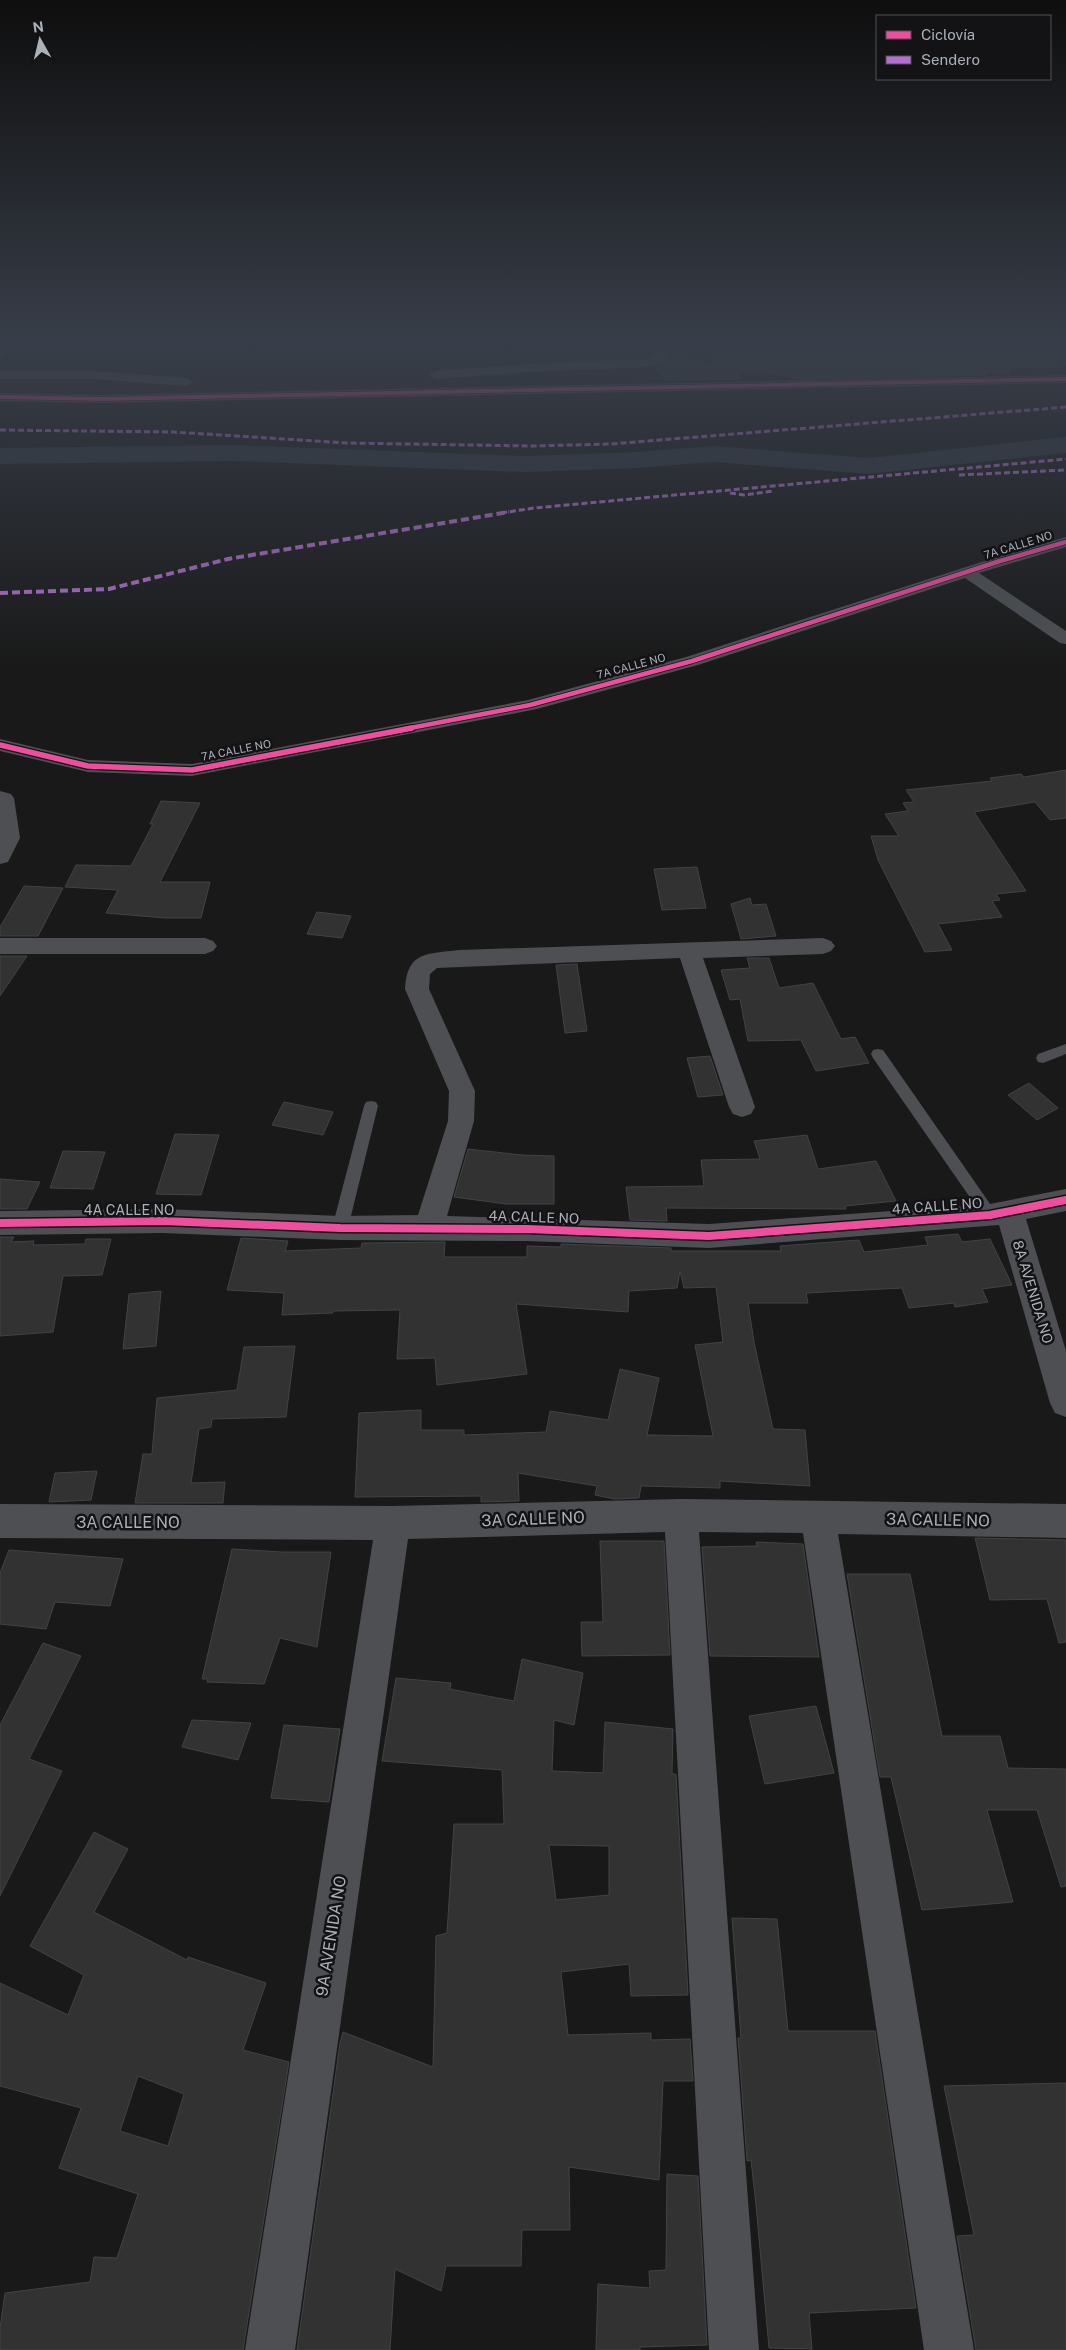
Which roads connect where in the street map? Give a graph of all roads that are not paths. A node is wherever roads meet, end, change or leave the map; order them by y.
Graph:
1 (1066, 542) edge
2 (1044, 549) junction
3 (1066, 561) edge
4 (967, 572) junction
5 (1066, 639) edge
6 (0, 745) edge
7 (0, 797) edge
8 (0, 857) edge
9 (0, 946) edge
10 (205, 946) dead end
11 (823, 946) dead end
12 (688, 951) junction
13 (1066, 1049) edge
14 (878, 1054) dead end
15 (1044, 1058) dead end
16 (372, 1106) dead end
17 (742, 1107) dead end
18 (1066, 1200) edge
19 (999, 1213) junction
20 (0, 1223) edge
21 (429, 1227) junction
22 (340, 1228) junction
23 (1066, 1403) edge
24 (681, 1515) junction
25 (818, 1518) junction
26 (0, 1521) edge
27 (1066, 1521) edge
28 (393, 1523) junction
29 (270, 2350) edge
30 (734, 2350) edge
31 (949, 2350) edge

1 - 2 street, 7A CALLE NO
2 - 3 street
2 - 4 street, 7A CALLE NO
4 - 5 street
4 - 6 street, 7A CALLE NO
7 - 8 street
9 - 10 street
11 - 12 street
12 - 17 street
12 - 21 street
13 - 15 lane
14 - 19 lane
16 - 22 lane
18 - 19 street, 4A CALLE NO
19 - 21 street, 4A CALLE NO
19 - 23 street, 8A AVENIDA NO
20 - 22 street, 4A CALLE NO
21 - 22 street, 4A CALLE NO
24 - 25 street, 3A CALLE NO
24 - 28 street, 3A CALLE NO
24 - 30 street
25 - 27 street, 3A CALLE NO
25 - 31 street
26 - 28 street, 3A CALLE NO
28 - 29 street, 9A AVENIDA NO

